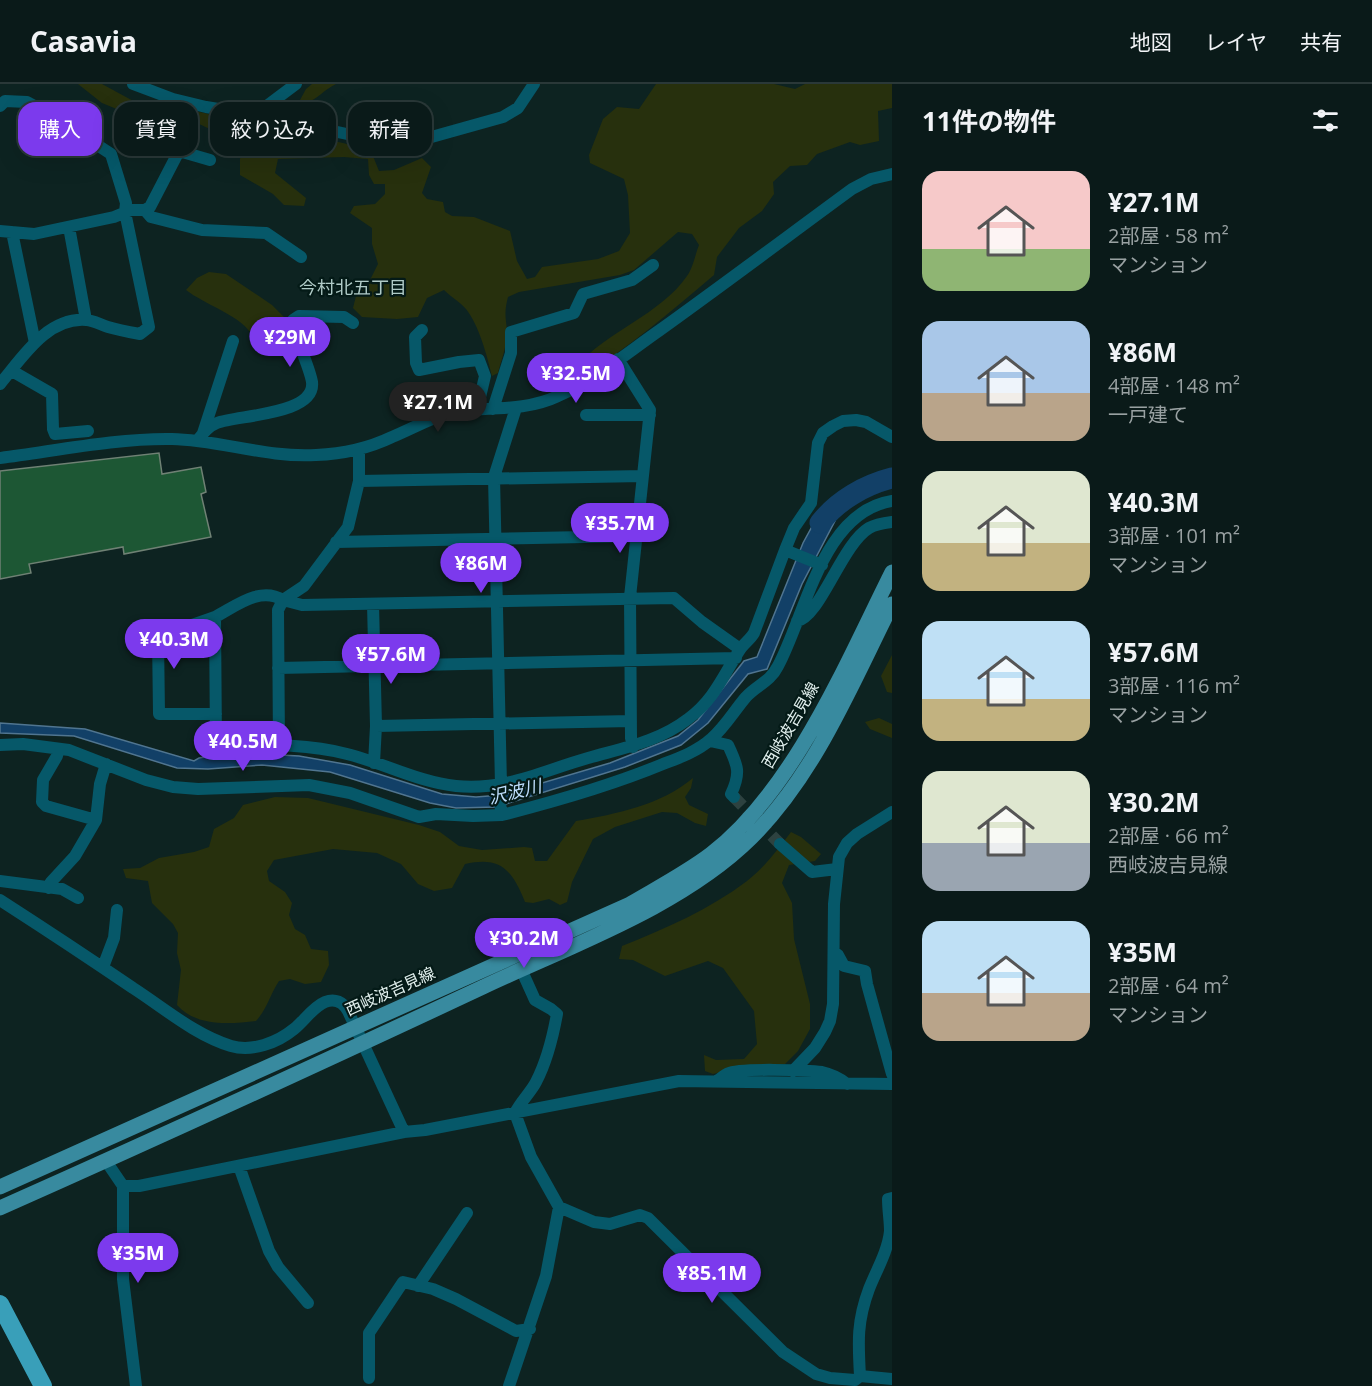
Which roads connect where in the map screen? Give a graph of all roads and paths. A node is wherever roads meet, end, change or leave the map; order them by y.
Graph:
1 (133, 84) edge
2 (296, 84) edge
3 (534, 84) edge
4 (272, 102) edge
5 (0, 106) edge
6 (210, 108) edge
7 (336, 132) edge
8 (210, 160) dead end
9 (892, 174) edge
10 (145, 210) junction
11 (125, 212) junction
12 (69, 227) junction
13 (6, 231) edge
14 (301, 257) dead end
15 (653, 265) dead end
16 (86, 320) junction
17 (353, 323) dead end
18 (423, 330) dead end
19 (233, 341) dead end
20 (35, 343) junction
21 (618, 359) junction
22 (12, 371) junction
23 (0, 384) edge
24 (516, 408) junction
25 (494, 409) junction
26 (477, 410) junction
27 (586, 415) dead end
28 (650, 415) junction
29 (88, 431) dead end
30 (200, 438) junction
31 (892, 438) edge
32 (359, 449) junction
33 (0, 458) edge
34 (643, 476) junction
35 (494, 477) junction
36 (359, 481) junction
37 (892, 501) edge
38 (892, 522) edge
39 (636, 536) junction
40 (495, 539) junction
41 (336, 542) junction
42 (786, 551) junction
43 (820, 565) junction
44 (892, 572) edge
45 (630, 597) junction
46 (283, 600) junction
47 (496, 601) junction
48 (373, 604) junction
49 (892, 604) edge
50 (215, 617) junction
51 (796, 622) junction
52 (886, 627) edge
53 (738, 653) junction
54 (631, 661) junction
55 (497, 663) junction
56 (375, 666) junction
57 (278, 668) junction
58 (216, 714) junction
59 (631, 722) junction
60 (499, 723) junction
61 (376, 726) junction
62 (710, 741) junction
63 (0, 745) edge
64 (279, 745) junction
65 (633, 747) junction
66 (58, 749) junction
67 (374, 763) junction
68 (106, 764) junction
69 (499, 789) junction
70 (734, 797) dead end
71 (892, 812) edge
72 (501, 813) junction
73 (96, 820) junction
74 (780, 844) tunnel mouth
75 (837, 869) junction
76 (0, 880) edge
77 (49, 888) junction
78 (78, 898) dead end
79 (0, 900) edge
80 (117, 910) dead end
81 (834, 952) junction
82 (103, 967) junction
83 (521, 969) junction
84 (355, 1027) junction
85 (363, 1043) junction
86 (793, 1071) junction
87 (892, 1074) edge
88 (717, 1081) junction
89 (848, 1084) junction
90 (892, 1084) edge
91 (515, 1113) junction
92 (404, 1132) junction
93 (106, 1161) junction
94 (239, 1166) junction
95 (123, 1186) junction
96 (0, 1187) edge
97 (892, 1198) edge
98 (559, 1207) junction
99 (0, 1208) edge
100 (467, 1214) dead end
101 (418, 1286) junction
102 (308, 1303) dead end
103 (0, 1304) edge
104 (530, 1329) junction
105 (860, 1376) junction
106 (369, 1378) dead end
107 (892, 1380) edge
108 (43, 1386) edge
109 (136, 1386) edge
110 (508, 1386) edge

1 - 6 street
2 - 4 street
3 - 7 street
5 - 11 street
8 - 10 street
9 - 21 street
10 - 11 street
10 - 14 street
11 - 12 street
11 - 16 street
12 - 13 street
12 - 16 street
13 - 20 street
15 - 25 street
16 - 20 street
17 - 30 street
18 - 26 street
19 - 30 street
20 - 22 street
21 - 24 street
21 - 28 street
22 - 23 street
22 - 29 street
24 - 25 street
24 - 35 street
25 - 26 street
26 - 32 street
27 - 28 street
28 - 34 street
30 - 32 street
30 - 33 street
31 - 42 street
32 - 36 street
34 - 35 street
34 - 39 street
35 - 36 street
35 - 40 street
36 - 41 street
37 - 43 street
38 - 51 street
39 - 40 street
39 - 45 street
40 - 41 street
40 - 47 street
41 - 46 street
42 - 43 street
42 - 53 street
43 - 51 street
44 - 84 main road, 西岐波吉見線
45 - 47 street
45 - 53 street
45 - 54 street
46 - 48 street
46 - 50 street
46 - 57 street
47 - 48 street
47 - 55 street
48 - 56 street
49 - 52 main road, 西岐波吉見線
50 - 58 street
50 - 58 street
51 - 62 street
52 - 83 main road, 西岐波吉見線
53 - 54 street
53 - 65 street
54 - 55 street
54 - 59 street
55 - 56 street
55 - 60 street
56 - 57 street
56 - 61 street
57 - 64 street
58 - 64 street
59 - 60 street
59 - 65 street
60 - 61 street
60 - 69 street
61 - 67 street
62 - 70 street
62 - 72 street
63 - 66 street
64 - 67 street
65 - 69 street
66 - 68 street
66 - 73 street
67 - 69 street
68 - 72 street
68 - 73 street
69 - 72 street
71 - 75 street
73 - 77 street
74 - 75 street
75 - 81 street
76 - 77 street
77 - 78 street
79 - 82 street
80 - 82 street
81 - 86 street
81 - 87 street
82 - 84 street
83 - 85 main road, 西岐波吉見線
83 - 91 street
84 - 85 street
84 - 96 main road, 西岐波吉見線
85 - 92 street
85 - 93 main road, 西岐波吉見線
86 - 88 street
86 - 89 street
88 - 89 street
88 - 91 street
89 - 90 street
91 - 92 street
91 - 98 street
92 - 94 street
93 - 95 street
93 - 99 main road, 西岐波吉見線
94 - 95 street
94 - 102 street
95 - 109 street
97 - 105 street
98 - 104 street
98 - 105 street
100 - 101 street
101 - 104 street
101 - 106 street
103 - 108 highway
104 - 110 street
105 - 107 street

